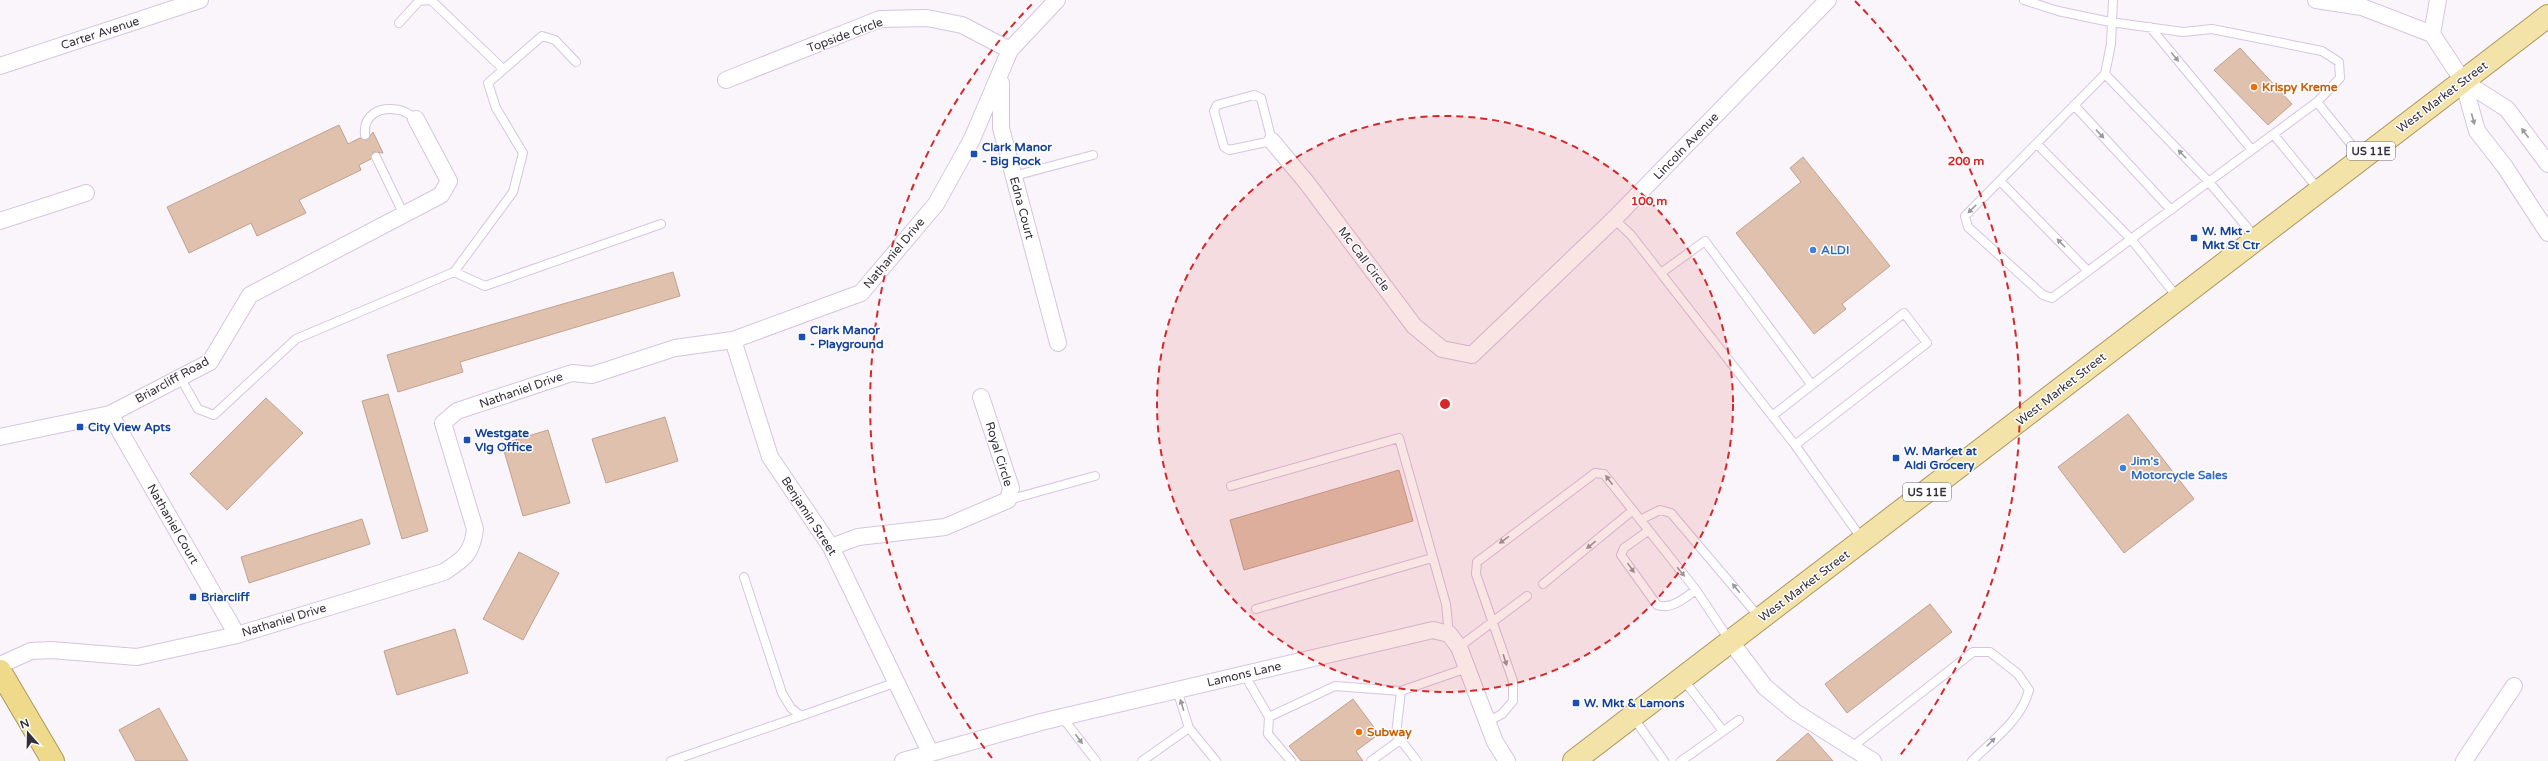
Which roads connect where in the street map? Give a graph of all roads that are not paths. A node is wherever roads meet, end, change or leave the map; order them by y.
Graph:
1 (200, 0) edge
2 (1057, 0) edge
3 (1828, 0) edge
4 (2024, 0) edge
5 (2113, 0) edge
6 (2316, 0) edge
7 (2438, 0) edge
8 (2548, 16) edge
9 (2110, 22) junction
10 (398, 23) dead end
11 (2150, 27) junction
12 (2432, 34) junction
13 (1010, 50) junction
14 (576, 62) dead end
15 (0, 66) edge
16 (503, 69) junction
17 (1001, 71) junction
18 (2105, 74) junction
19 (726, 80) dead end
20 (2463, 81) junction
21 (2317, 102) junction
22 (2074, 105) junction
23 (416, 119) joint
24 (365, 135) dead end
25 (2274, 135) junction
26 (1272, 141) junction
27 (2037, 144) junction
28 (2252, 150) junction
29 (1093, 155) dead end
30 (376, 157) dead end
31 (2362, 158) junction
32 (2548, 164) edge
33 (1014, 176) junction
34 (2000, 181) junction
35 (2209, 182) junction
36 (2320, 191) junction
37 (86, 192) dead end
38 (2171, 210) junction
39 (404, 215) junction
40 (1614, 219) junction
41 (0, 221) edge
42 (661, 224) dead end
43 (2548, 233) edge
44 (2131, 239) junction
45 (2257, 239) junction
46 (2088, 271) junction
47 (454, 272) junction
48 (1661, 274) junction
49 (2178, 298) junction
50 (733, 340) junction
51 (1058, 344) dead end
52 (1472, 355) joint
53 (180, 377) junction
54 (1811, 384) junction
55 (981, 397) dead end
56 (110, 414) junction
57 (1772, 416) junction
58 (0, 437) edge
59 (1795, 445) junction
60 (1095, 476) dead end
61 (1231, 486) dead end
62 (1008, 500) junction
63 (1632, 511) junction
64 (1640, 520) junction
65 (1648, 530) junction
66 (1863, 540) junction
67 (831, 547) junction
68 (1432, 558) junction
69 (744, 577) dead end
70 (1543, 584) dead end
71 (1696, 590) junction
72 (1527, 596) dead end
73 (1256, 609) dead end
74 (1761, 619) junction
75 (1494, 622) junction
76 (1449, 634) junction
77 (237, 635) junction
78 (1731, 642) junction
79 (1460, 647) junction
80 (0, 665) edge
81 (1467, 668) junction
82 (0, 671) edge
83 (1244, 674) junction
84 (1682, 679) junction
85 (897, 682) junction
86 (2514, 686) dead end
87 (1177, 690) junction
88 (1401, 691) junction
89 (802, 716) junction
90 (1632, 716) junction
91 (1062, 717) junction
92 (1269, 717) junction
93 (1739, 720) dead end
94 (1487, 722) junction
95 (1189, 728) junction
96 (1723, 731) junction
97 (1400, 740) junction
98 (1852, 747) junction
99 (930, 752) junction
100 (1576, 760) edge
101 (53, 761) edge
102 (671, 761) edge
103 (903, 761) edge
104 (1096, 761) edge
105 (1142, 761) edge
106 (1216, 761) edge
107 (1291, 761) edge
108 (1371, 761) edge
109 (1416, 761) edge
110 (1508, 761) edge
111 (1664, 761) edge
112 (1680, 761) edge
113 (1873, 761) edge
114 (1972, 761) edge
115 (2464, 761) edge

1 - 15 street, Carter Avenue
2 - 13 street, Nathaniel Drive
3 - 40 street, Lincoln Avenue
4 - 9 lane
5 - 9 lane
6 - 12 street
7 - 12 street
8 - 20 main road, West Market Street / US 11E
9 - 11 lane
9 - 18 lane
10 - 16 lane
11 - 21 lane
11 -> 28 lane
12 - 20 street
13 - 17 street, Nathaniel Drive
13 - 19 street, Topside Circle
14 - 16 lane
16 - 47 lane
17 - 33 street, Edna Court
17 - 50 street, Nathaniel Drive
18 - 22 lane
35 -> 18 lane
20 - 31 main road, West Market Street / US 11E
32 -> 20 street
20 -> 43 street
21 - 25 lane
21 - 31 lane
22 - 27 lane
22 -> 38 lane
23 - 24 lane
23 - 39 street, Briarcliff Road
25 - 28 lane
25 - 36 lane
26 - 26 lane
26 - 52 street, Mc Call Circle
27 - 34 lane
27 - 44 lane
28 - 35 lane
29 - 33 lane
30 - 39 lane
31 - 36 main road, West Market Street / US 11E
33 - 51 street, Edna Court
46 -> 34 lane
34 -> 46 lane
35 - 38 lane
35 - 45 lane
36 - 45 main road, West Market Street / US 11E
37 - 41 street
38 - 44 lane
39 - 53 street, Briarcliff Road
40 - 48 lane
40 - 52 street, Lincoln Avenue
42 - 47 lane
44 - 46 lane
44 - 49 lane
45 - 49 main road, West Market Street / US 11E
47 - 53 lane
48 - 54 lane
48 - 57 lane
49 - 66 main road, West Market Street / US 11E
50 - 67 street, Benjamin Street
50 - 77 street, Nathaniel Drive
53 - 56 street, Briarcliff Road
54 - 57 lane
54 - 59 lane
55 - 62 street, Royal Circle
56 - 58 street, Briarcliff Road
56 - 77 street, Nathaniel Court
57 - 59 lane
59 - 66 lane
60 - 62 lane
61 - 68 lane
62 - 67 street, Royal Circle
63 - 64 lane
63 -> 70 lane
63 -> 75 lane
64 - 65 lane
74 -> 64 lane
65 -> 71 lane
65 -> 71 lane
66 - 74 main road, West Market Street / US 11E
67 - 85 street, Benjamin Street
68 - 73 lane
68 - 76 lane
69 - 89 lane
71 - 78 lane
72 - 75 lane
74 - 78 main road, West Market Street / US 11E
75 - 79 lane
75 -> 94 lane
76 - 79 street
76 - 83 street, Lamons Lane
77 - 80 street, Nathaniel Drive
78 - 84 main road, West Market Street / US 11E
78 - 98 street
79 - 81 street
81 - 88 lane
81 - 94 street
82 - 101 highway
83 - 87 street, Lamons Lane
83 - 92 lane
84 - 90 main road, West Market Street / US 11E
84 - 96 lane
85 - 89 lane
85 - 99 street, Benjamin Street
86 - 115 street
87 - 91 street, Lamons Lane
95 -> 87 lane
88 - 92 lane
88 - 97 lane
89 - 102 lane
90 - 100 main road, West Market Street / US 11E
90 - 111 lane
91 - 99 street, Lamons Lane
91 -> 104 lane
92 - 107 lane
93 - 96 lane
94 - 110 street
95 - 105 lane
95 - 106 lane
96 - 112 lane
97 - 108 lane
97 - 109 lane
98 - 113 street
114 -> 98 lane
99 - 103 street, Lamons Lane

